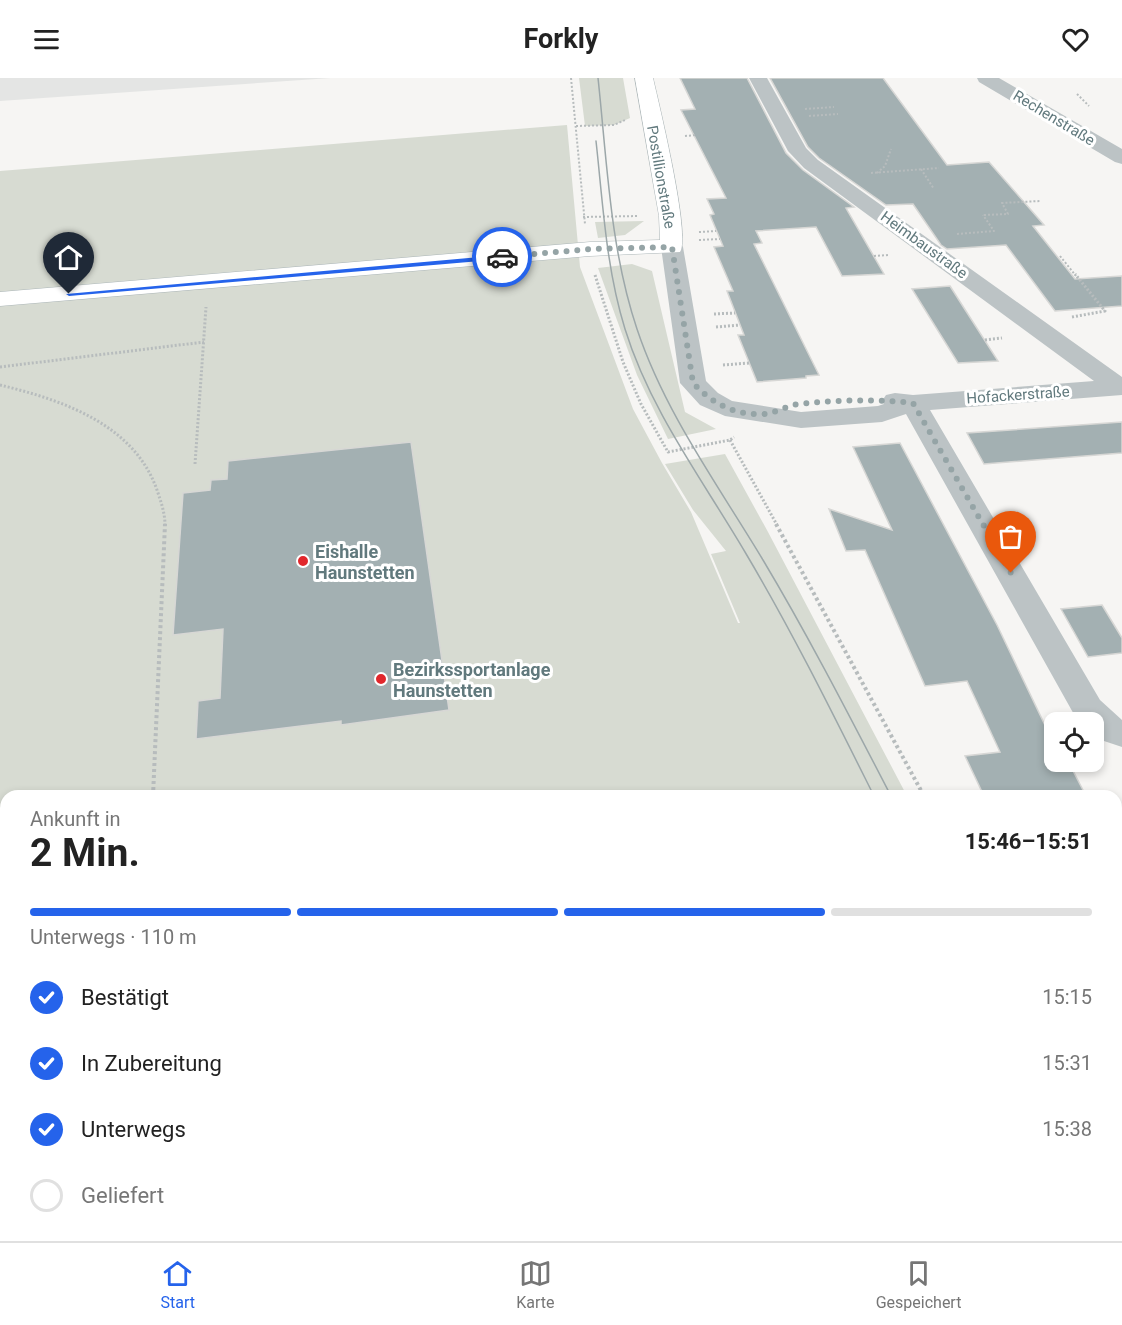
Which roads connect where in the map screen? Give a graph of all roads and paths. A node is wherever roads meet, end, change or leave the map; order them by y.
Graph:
1 (571, 78) edge
2 (758, 78) edge
3 (986, 78) edge
4 (645, 88) edge
5 (576, 126) junction
6 (891, 149) dead end
7 (1122, 158) edge
8 (939, 168) dead end
9 (921, 169) junction
10 (877, 173) junction
11 (829, 177) junction
12 (934, 189) dead end
13 (1040, 201) dead end
14 (670, 216) junction
15 (583, 217) junction
16 (913, 237) junction
17 (672, 247) junction
18 (590, 249) junction
19 (1060, 256) dead end
20 (208, 282) junction
21 (0, 299) edge
22 (1032, 324) junction
23 (204, 342) junction
24 (0, 367) edge
25 (693, 383) joint
26 (0, 385) edge
27 (1120, 387) edge
28 (913, 403) junction
29 (195, 464) dead end
30 (1122, 734) edge
31 (153, 790) edge
32 (921, 790) edge

1 - 5 path
2 - 11 street, Heimbaustraße
3 - 7 street, Rechenstraße
4 - 5 path
4 - 14 street, Postillionstraße
5 - 15 path
6 - 10 path
8 - 9 path
9 - 10 path
9 - 12 path
10 - 11 path
11 - 16 street, Heimbaustraße
13 - 16 path
14 - 15 path
14 - 17 street, Postillionstraße
15 - 18 path
16 - 22 street, Heimbaustraße
17 - 18 street
17 - 25 street, Postillionstraße
18 - 20 street
18 - 32 path
19 - 22 path
20 - 21 street
20 - 23 path
22 - 27 street, Heimbaustraße
23 - 24 path
23 - 29 path
25 - 28 street, Hofackerstraße
26 - 31 path
27 - 28 street, Hofackerstraße
28 - 30 street

